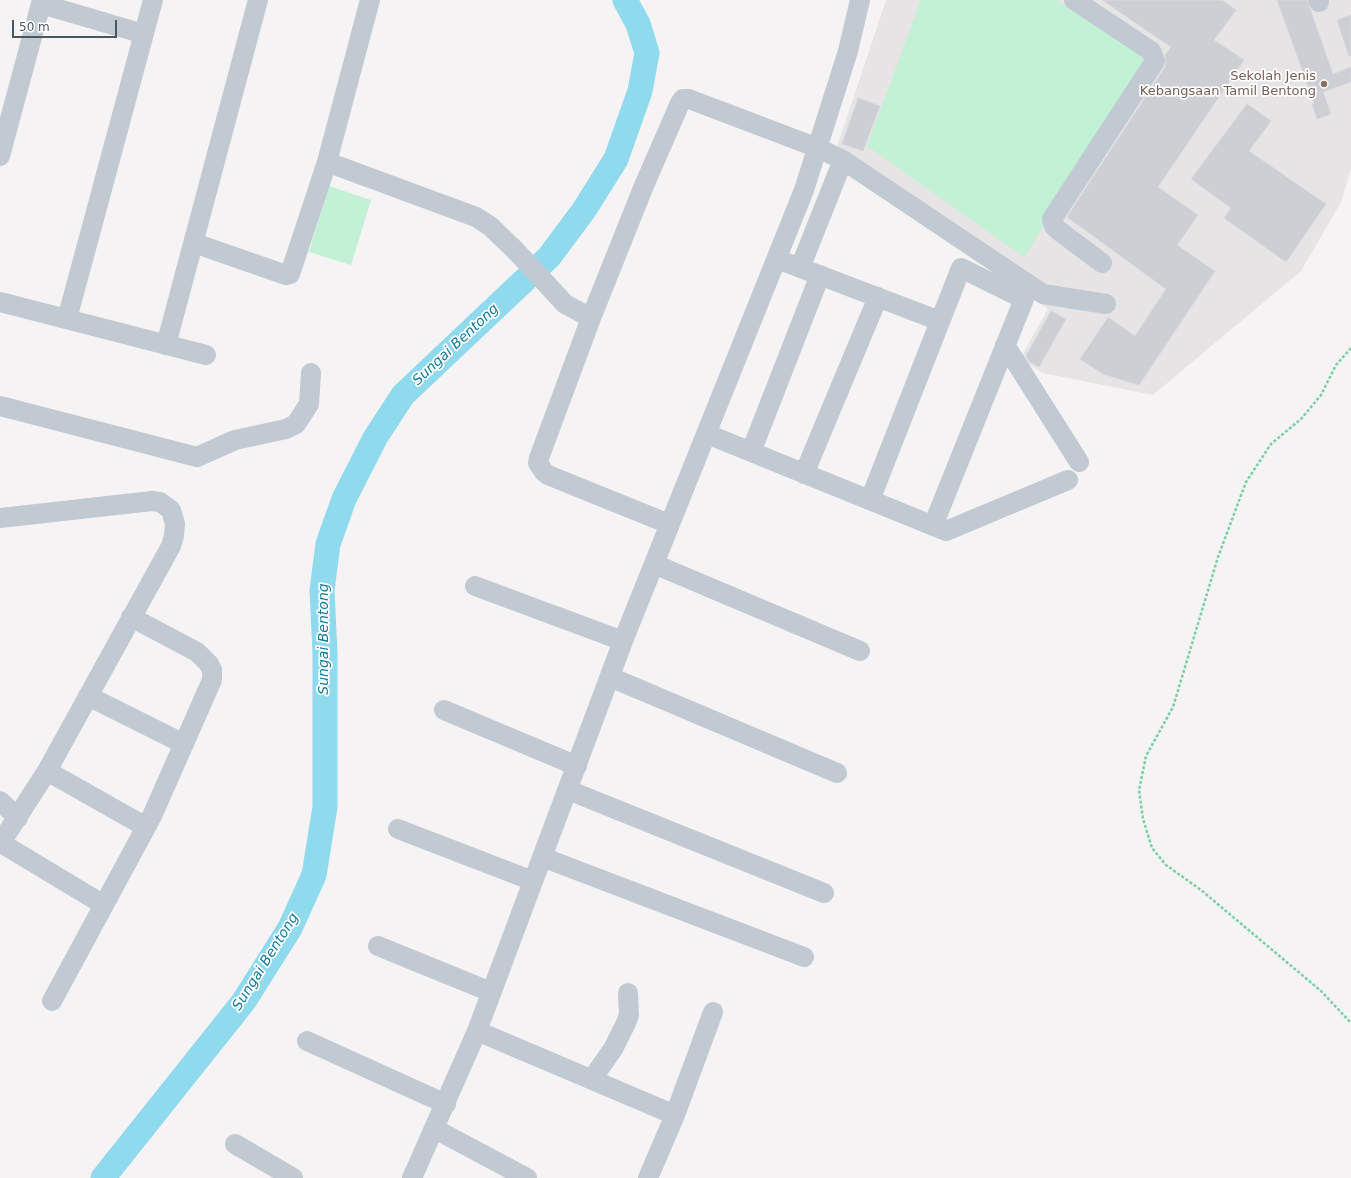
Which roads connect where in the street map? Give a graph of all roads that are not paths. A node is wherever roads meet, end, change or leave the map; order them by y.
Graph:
1 (153, 0) edge
2 (258, 0) edge
3 (370, 0) edge
4 (860, 0) edge
5 (1074, 0) edge
6 (41, 2) edge
7 (144, 34) junction
8 (9, 88) edge
9 (818, 148) junction
10 (0, 156) edge
11 (843, 160) junction
12 (327, 162) junction
13 (194, 244) junction
14 (777, 259) junction
15 (1102, 263) dead end
16 (800, 268) junction
17 (820, 275) junction
18 (878, 297) junction
19 (0, 302) edge
20 (1106, 304) dead end
21 (591, 318) junction
22 (67, 320) junction
23 (940, 321) junction
24 (166, 345) junction
25 (1005, 345) junction
26 (206, 356) dead end
27 (310, 373) dead end
28 (0, 406) edge
29 (707, 434) junction
30 (751, 452) junction
31 (1079, 462) dead end
32 (804, 474) junction
33 (1068, 480) dead end
34 (870, 500) junction
35 (0, 518) edge
36 (670, 524) junction
37 (933, 526) junction
38 (654, 564) junction
39 (475, 586) dead end
40 (131, 617) junction
41 (623, 641) junction
42 (860, 651) dead end
43 (610, 677) junction
44 (88, 696) junction
45 (444, 710) dead end
46 (184, 744) junction
47 (577, 766) junction
48 (47, 771) junction
49 (837, 773) dead end
50 (568, 790) junction
51 (0, 801) edge
52 (18, 818) junction
53 (146, 827) junction
54 (398, 829) dead end
55 (0, 844) edge
56 (542, 857) junction
57 (533, 881) junction
58 (824, 894) dead end
59 (104, 904) junction
60 (378, 946) dead end
61 (804, 957) dead end
62 (491, 992) junction
63 (628, 993) dead end
64 (52, 1000) dead end
65 (713, 1012) dead end
66 (476, 1031) junction
67 (307, 1041) dead end
68 (592, 1079) junction
69 (446, 1104) junction
70 (675, 1115) junction
71 (435, 1129) junction
72 (235, 1144) dead end
73 (293, 1178) edge
74 (412, 1178) edge
75 (527, 1178) edge
76 (648, 1178) edge

1 - 7 street
2 - 13 street
3 - 12 street
4 - 9 street
5 - 15 street
6 - 7 street
6 - 8 street
7 - 22 street
8 - 10 street
9 - 11 street
9 - 14 street
9 - 21 street
11 - 16 street
11 - 20 street
12 - 13 street
12 - 21 street
13 - 24 street
14 - 16 street
14 - 29 street
16 - 17 street
17 - 18 street
17 - 30 street
18 - 23 street
18 - 32 street
19 - 22 street
21 - 36 street
22 - 24 street
23 - 25 street
23 - 34 street
24 - 26 street
25 - 31 street
25 - 37 street
27 - 28 street
29 - 30 street
29 - 36 street
30 - 32 street
32 - 34 street
33 - 37 street
34 - 37 street
35 - 40 street
36 - 38 street
38 - 41 street
38 - 42 street
39 - 41 street
40 - 44 street
40 - 46 street
41 - 43 street
43 - 47 street
43 - 49 street
44 - 46 street
44 - 48 street
45 - 47 street
46 - 53 street
47 - 50 street
48 - 52 street
48 - 53 street
50 - 56 street
50 - 58 street
51 - 52 street
52 - 55 street
53 - 59 street
54 - 57 street
55 - 59 street
56 - 57 street
56 - 61 street
57 - 62 street
59 - 64 street
60 - 62 street
62 - 66 street
63 - 68 street
65 - 70 street
66 - 68 street
66 - 69 street
67 - 69 street
68 - 70 street
69 - 71 street
70 - 76 street
71 - 74 street
71 - 75 street
72 - 73 street

